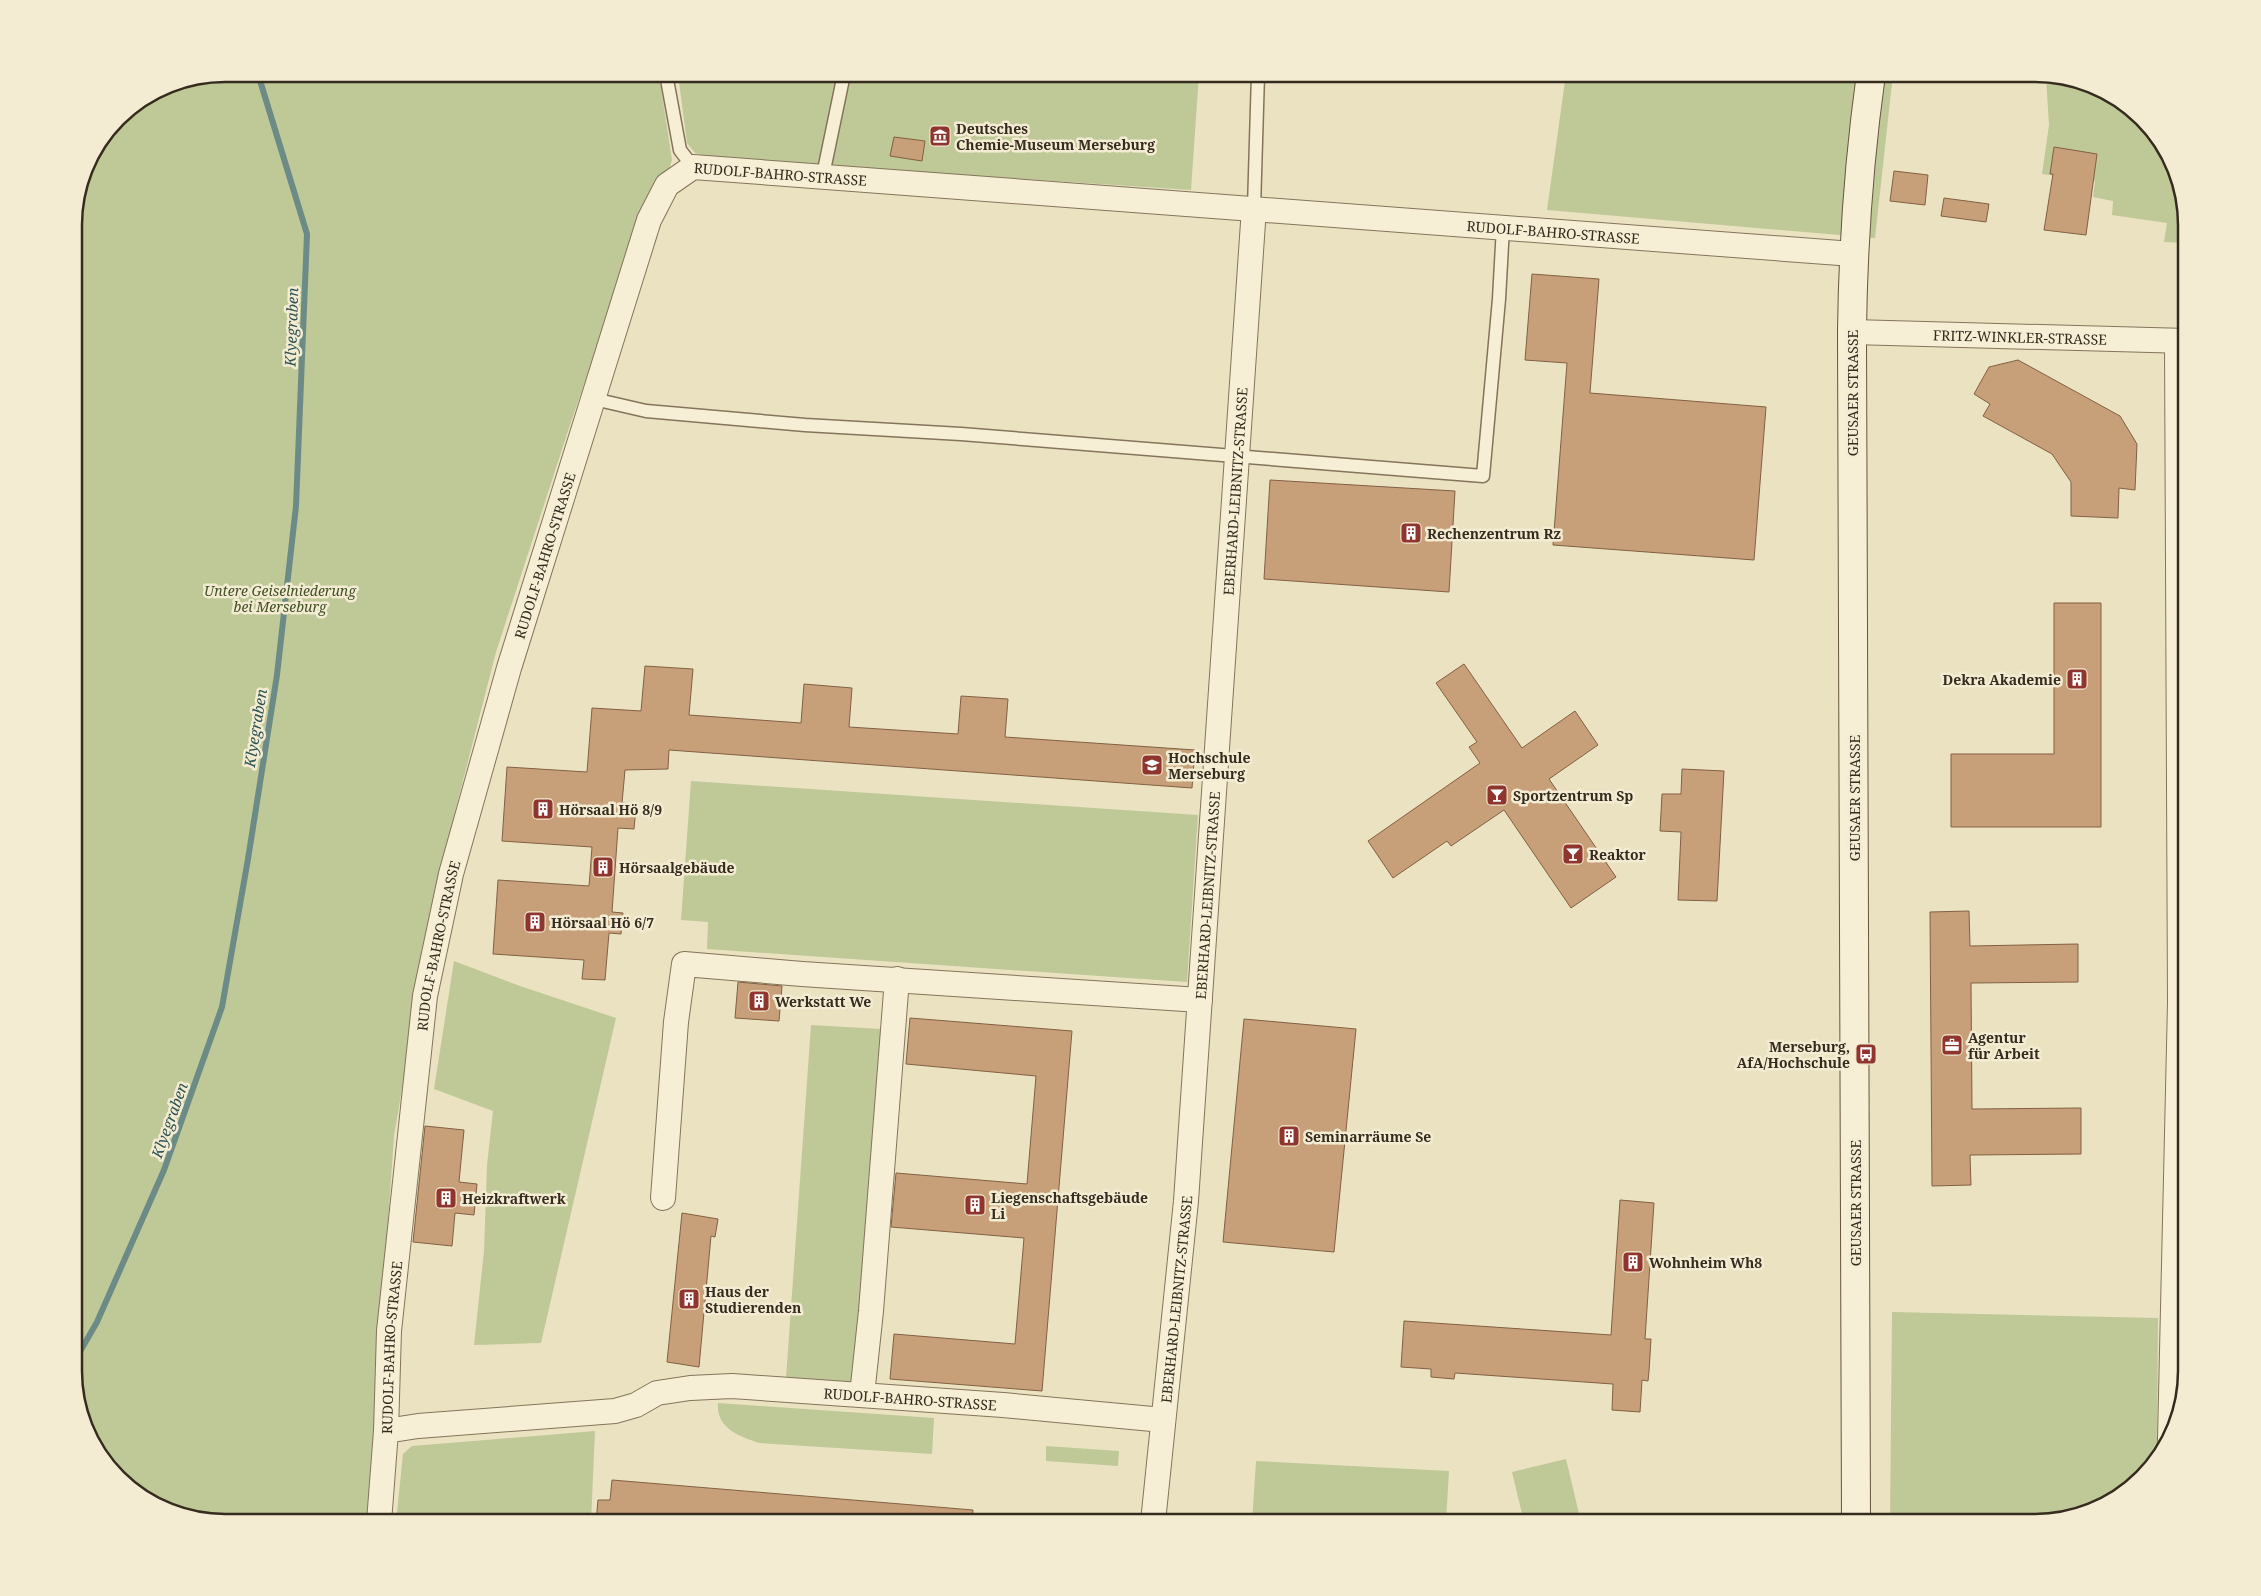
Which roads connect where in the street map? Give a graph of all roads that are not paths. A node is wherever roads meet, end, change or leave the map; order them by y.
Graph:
1 (1258, 82) edge
2 (1869, 82) edge
3 (668, 83) edge
4 (842, 83) edge
5 (693, 166) junction
6 (823, 175) junction
7 (1254, 208) junction
8 (1503, 227) junction
9 (1853, 254) junction
10 (1852, 332) junction
11 (2178, 342) edge
12 (594, 399) junction
13 (1238, 456) junction
14 (897, 979) junction
15 (1200, 1000) junction
16 (2178, 1090) edge
17 (663, 1198) dead end
18 (862, 1395) junction
19 (2170, 1417) edge
20 (1163, 1420) junction
21 (386, 1431) junction
22 (380, 1514) edge
23 (1154, 1514) edge
24 (1856, 1514) edge

1 - 7 lane
2 - 9 street, GEUSAER STRASSE
3 - 5 lane
4 - 6 lane
5 - 6 street, RUDOLF-BAHRO-STRASSE
5 - 12 street, RUDOLF-BAHRO-STRASSE
6 - 7 street, RUDOLF-BAHRO-STRASSE
7 - 8 street, RUDOLF-BAHRO-STRASSE
7 - 13 street, EBERHARD-LEIBNITZ-STRASSE
8 - 9 street, RUDOLF-BAHRO-STRASSE
8 - 13 lane
9 - 10 street, GEUSAER STRASSE
10 - 11 street, FRITZ-WINKLER-STRASSE
10 - 24 street, GEUSAER STRASSE
12 - 13 lane
12 - 21 street, RUDOLF-BAHRO-STRASSE
13 - 15 street, EBERHARD-LEIBNITZ-STRASSE
14 - 15 street
14 - 17 street
14 - 18 street
15 - 20 street, EBERHARD-LEIBNITZ-STRASSE
16 - 19 street
18 - 20 street, RUDOLF-BAHRO-STRASSE
18 - 21 street, RUDOLF-BAHRO-STRASSE
20 - 23 street, EBERHARD-LEIBNITZ-STRASSE
21 - 22 street, RUDOLF-BAHRO-STRASSE

